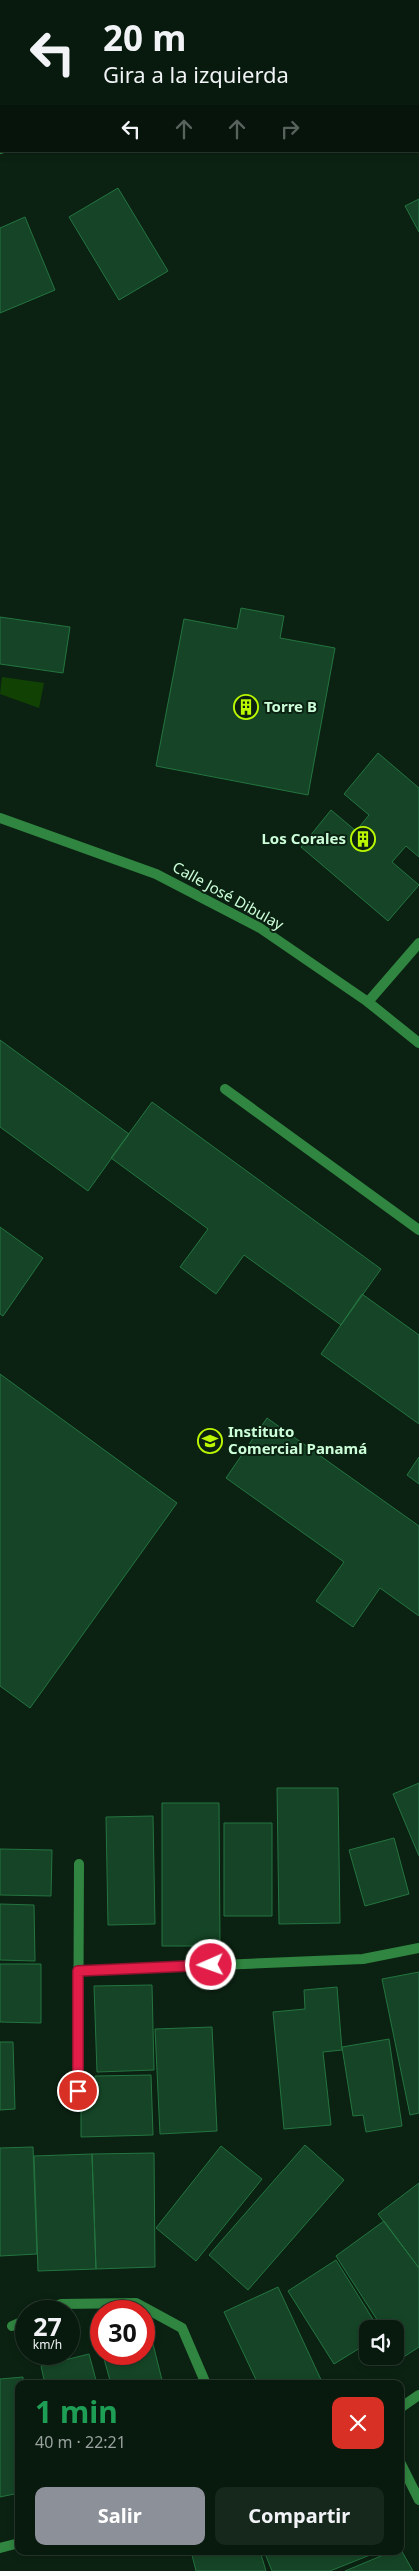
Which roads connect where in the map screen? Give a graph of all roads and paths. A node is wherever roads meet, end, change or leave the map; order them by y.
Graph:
1 (0, 818) edge
2 (419, 942) edge
3 (368, 1002) junction
4 (419, 1042) edge
5 (225, 1089) dead end
6 (419, 1230) edge
7 (80, 1864) dead end
8 (419, 1948) edge
9 (78, 1971) junction
10 (78, 2091) dead end
11 (80, 2304) edge
12 (15, 2325) edge
13 (12, 2326) dead end
14 (204, 2380) edge
15 (419, 2395) edge
16 (404, 2405) edge
17 (404, 2470) edge
18 (419, 2500) edge
19 (15, 2544) edge
20 (0, 2548) edge

1 - 3 street, Calle José Dibulay
2 - 3 street
3 - 4 street, Calle José Dibulay
5 - 6 street
7 - 9 street
8 - 9 street
9 - 10 street
11 - 14 street
12 - 13 street
15 - 16 street
17 - 18 street
19 - 20 street

